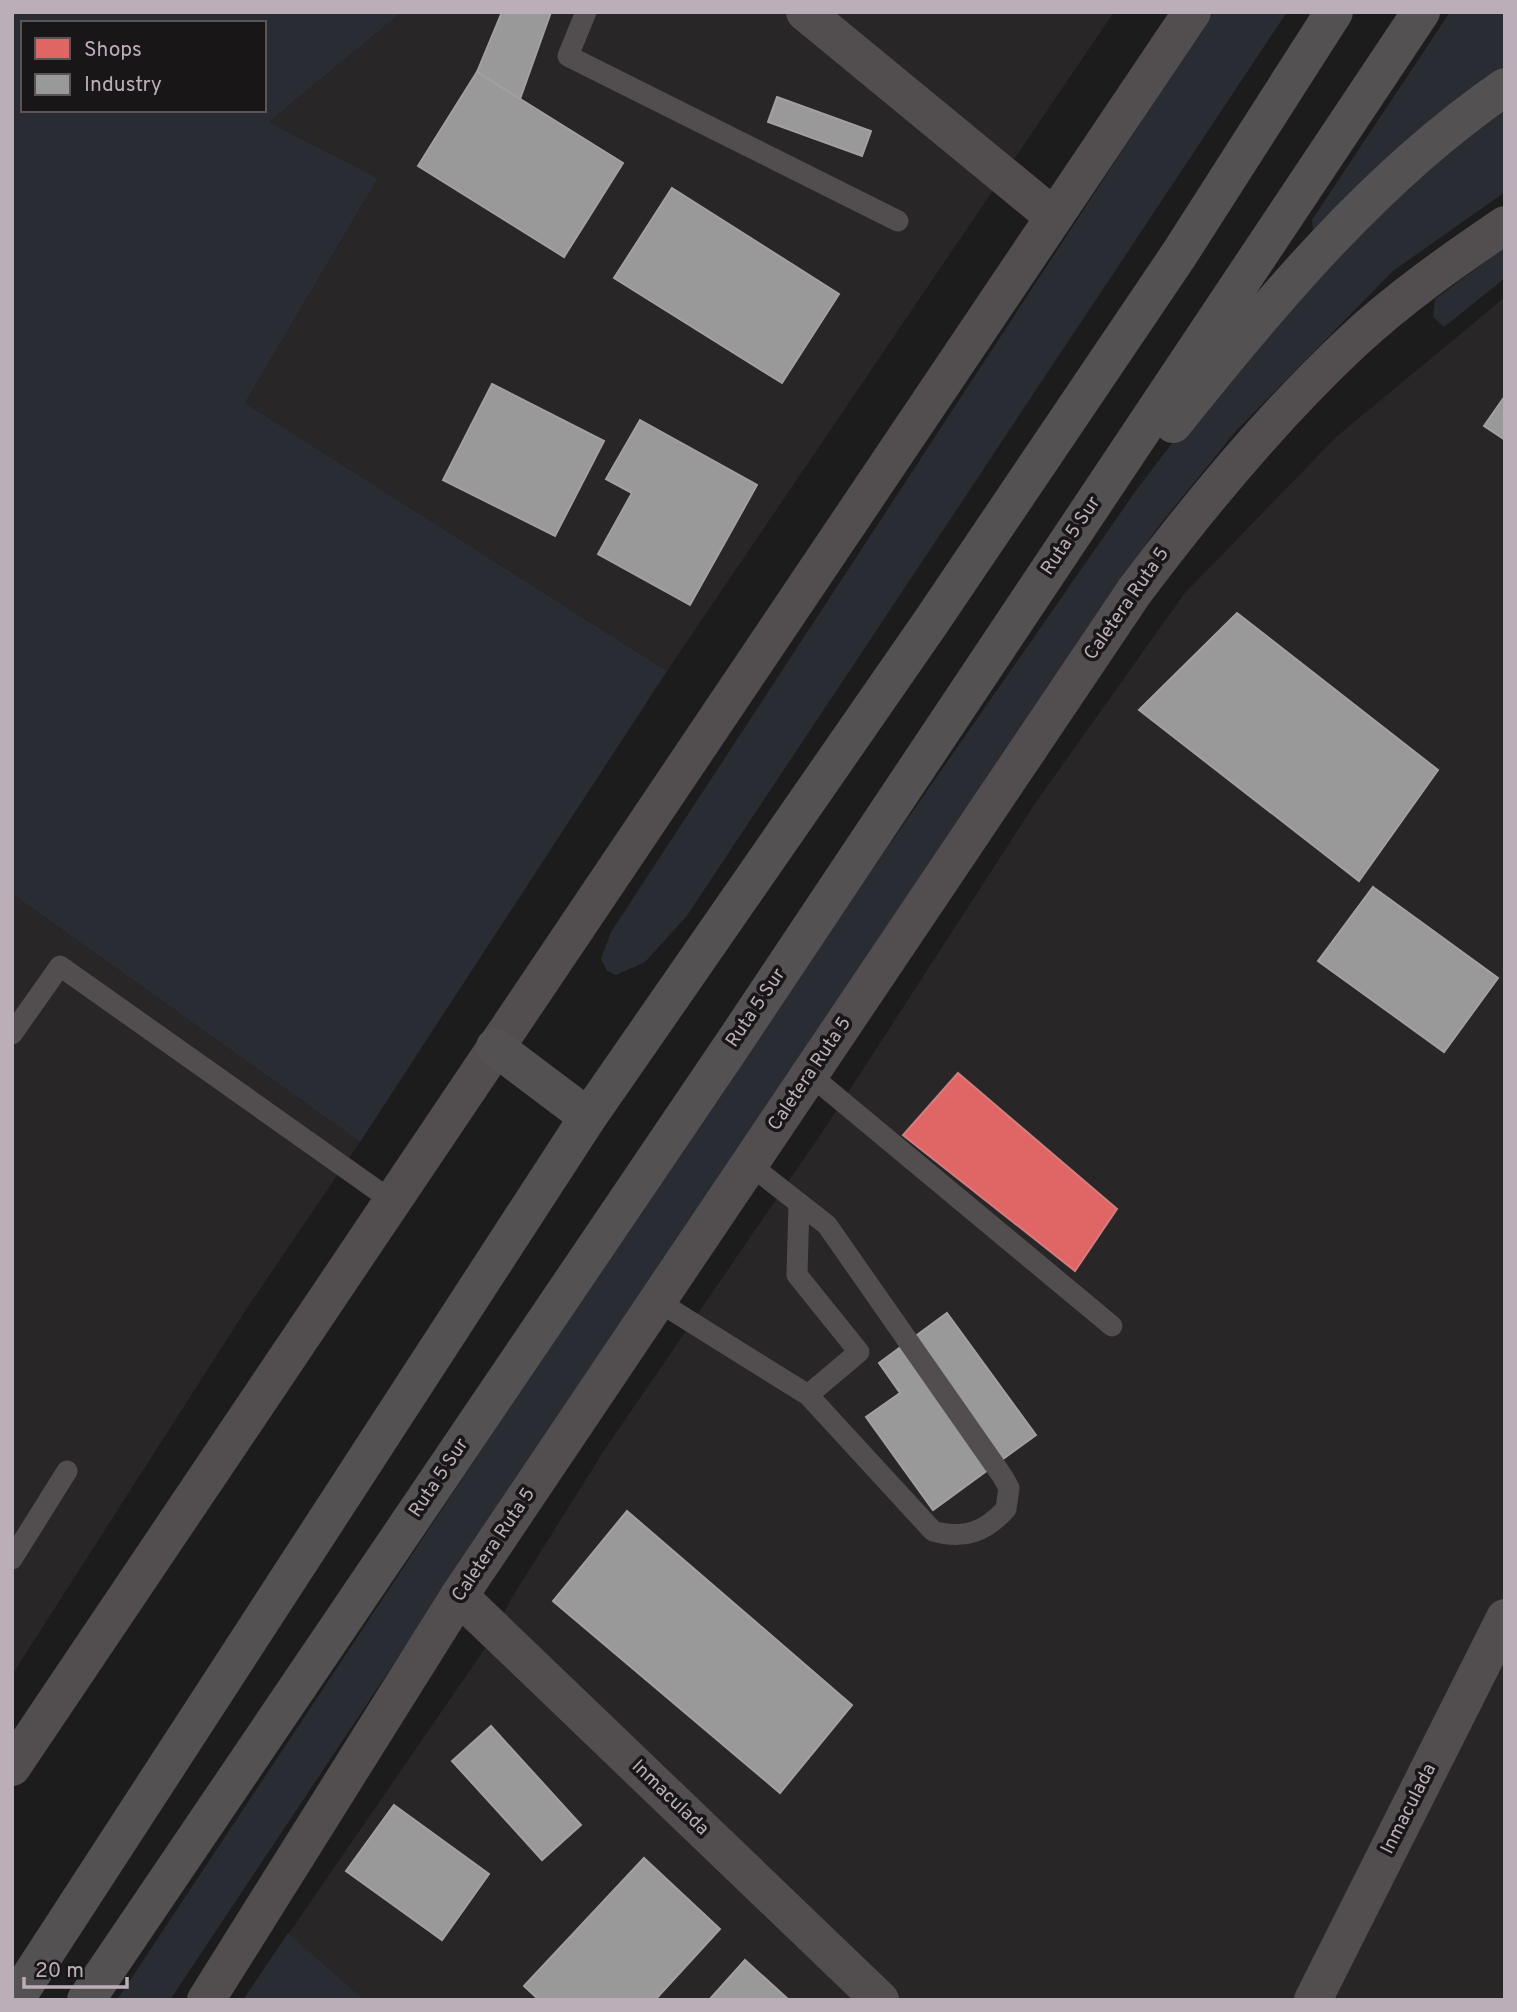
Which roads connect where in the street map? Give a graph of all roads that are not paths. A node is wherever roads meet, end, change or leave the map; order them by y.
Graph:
1 (586, 12) edge
2 (805, 12) edge
3 (1192, 12) edge
4 (1334, 12) edge
5 (1421, 12) edge
6 (1505, 88) edge
7 (1054, 217) junction
8 (898, 221) dead end
9 (1505, 225) edge
10 (1021, 611) junction
11 (12, 1034) edge
12 (495, 1047) junction
13 (809, 1074) junction
14 (588, 1117) junction
15 (749, 1164) junction
16 (392, 1201) junction
17 (799, 1203) junction
18 (659, 1302) junction
19 (1112, 1326) dead end
20 (808, 1395) junction
21 (67, 1471) dead end
22 (12, 1559) edge
23 (459, 1596) junction
24 (1505, 1619) edge
25 (12, 1767) edge
26 (15, 2000) edge
27 (86, 2000) edge
28 (206, 2000) edge
29 (880, 2000) edge
30 (1313, 2000) edge

1 - 8 lane
2 - 7 street
3 - 7 street
4 - 14 highway
5 - 10 highway, Ruta 5 Sur
6 - 10 highway
7 - 12 street
9 - 13 street, Caletera Ruta 5
10 - 27 highway, Ruta 5 Sur
11 - 16 lane
12 - 14 highway
12 - 16 street
13 - 15 street, Caletera Ruta 5
13 - 19 lane
14 - 26 highway
15 - 17 lane
15 - 18 street, Caletera Ruta 5
16 - 25 street
17 - 20 lane
17 - 20 lane
18 - 20 lane
18 - 23 street, Caletera Ruta 5
21 - 22 lane
23 - 28 street, Caletera Ruta 5
23 - 29 street, Inmaculada
24 - 30 street, Inmaculada

